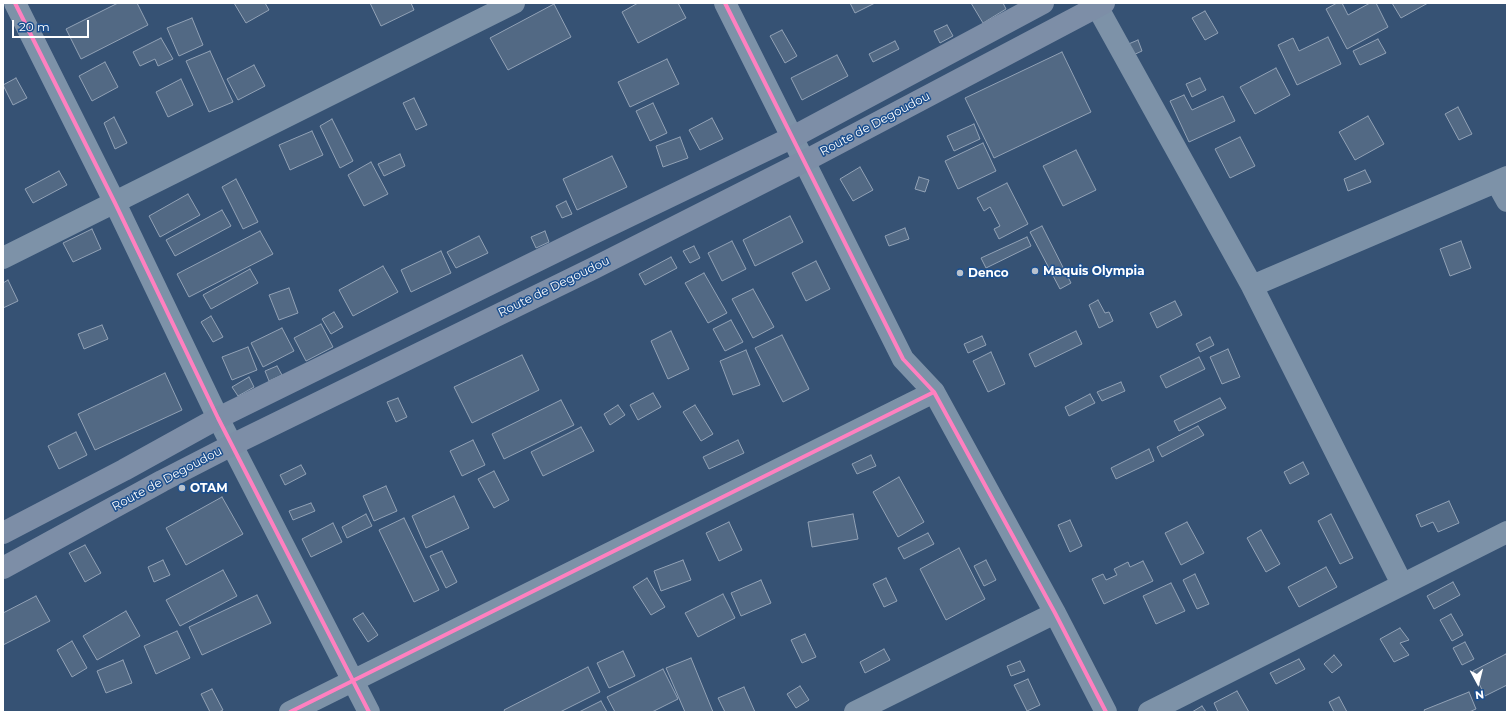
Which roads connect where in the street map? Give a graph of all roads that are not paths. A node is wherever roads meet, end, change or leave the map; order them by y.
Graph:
1 (15, 3) edge
2 (514, 3) edge
3 (725, 3) edge
4 (1043, 3) edge
5 (1099, 4) edge
6 (791, 138) junction
7 (803, 162) junction
8 (1504, 187) edge
9 (115, 203) junction
10 (3, 258) edge
11 (1252, 286) junction
12 (934, 392) junction
13 (218, 418) junction
14 (232, 445) junction
15 (1507, 532) edge
16 (3, 533) edge
17 (3, 568) edge
18 (1402, 584) junction
19 (1055, 613) junction
20 (353, 680) junction
21 (290, 712) edge
22 (369, 712) edge
23 (855, 712) edge
24 (1106, 712) edge
25 (1149, 712) edge

1 - 9 street
2 - 9 street
3 - 6 street
4 - 6 main road
5 - 7 main road, Route de Degoudou
5 - 11 street
6 - 7 street
6 - 13 main road
7 - 12 street
7 - 14 main road, Route de Degoudou
8 - 11 street
9 - 10 street
9 - 13 street
11 - 18 street
12 - 19 street
12 - 20 street
13 - 14 street
13 - 16 main road
14 - 17 main road, Route de Degoudou
14 - 20 street
15 - 18 street
18 - 25 street
19 - 23 street
19 - 24 street
20 - 21 street
20 - 22 street

